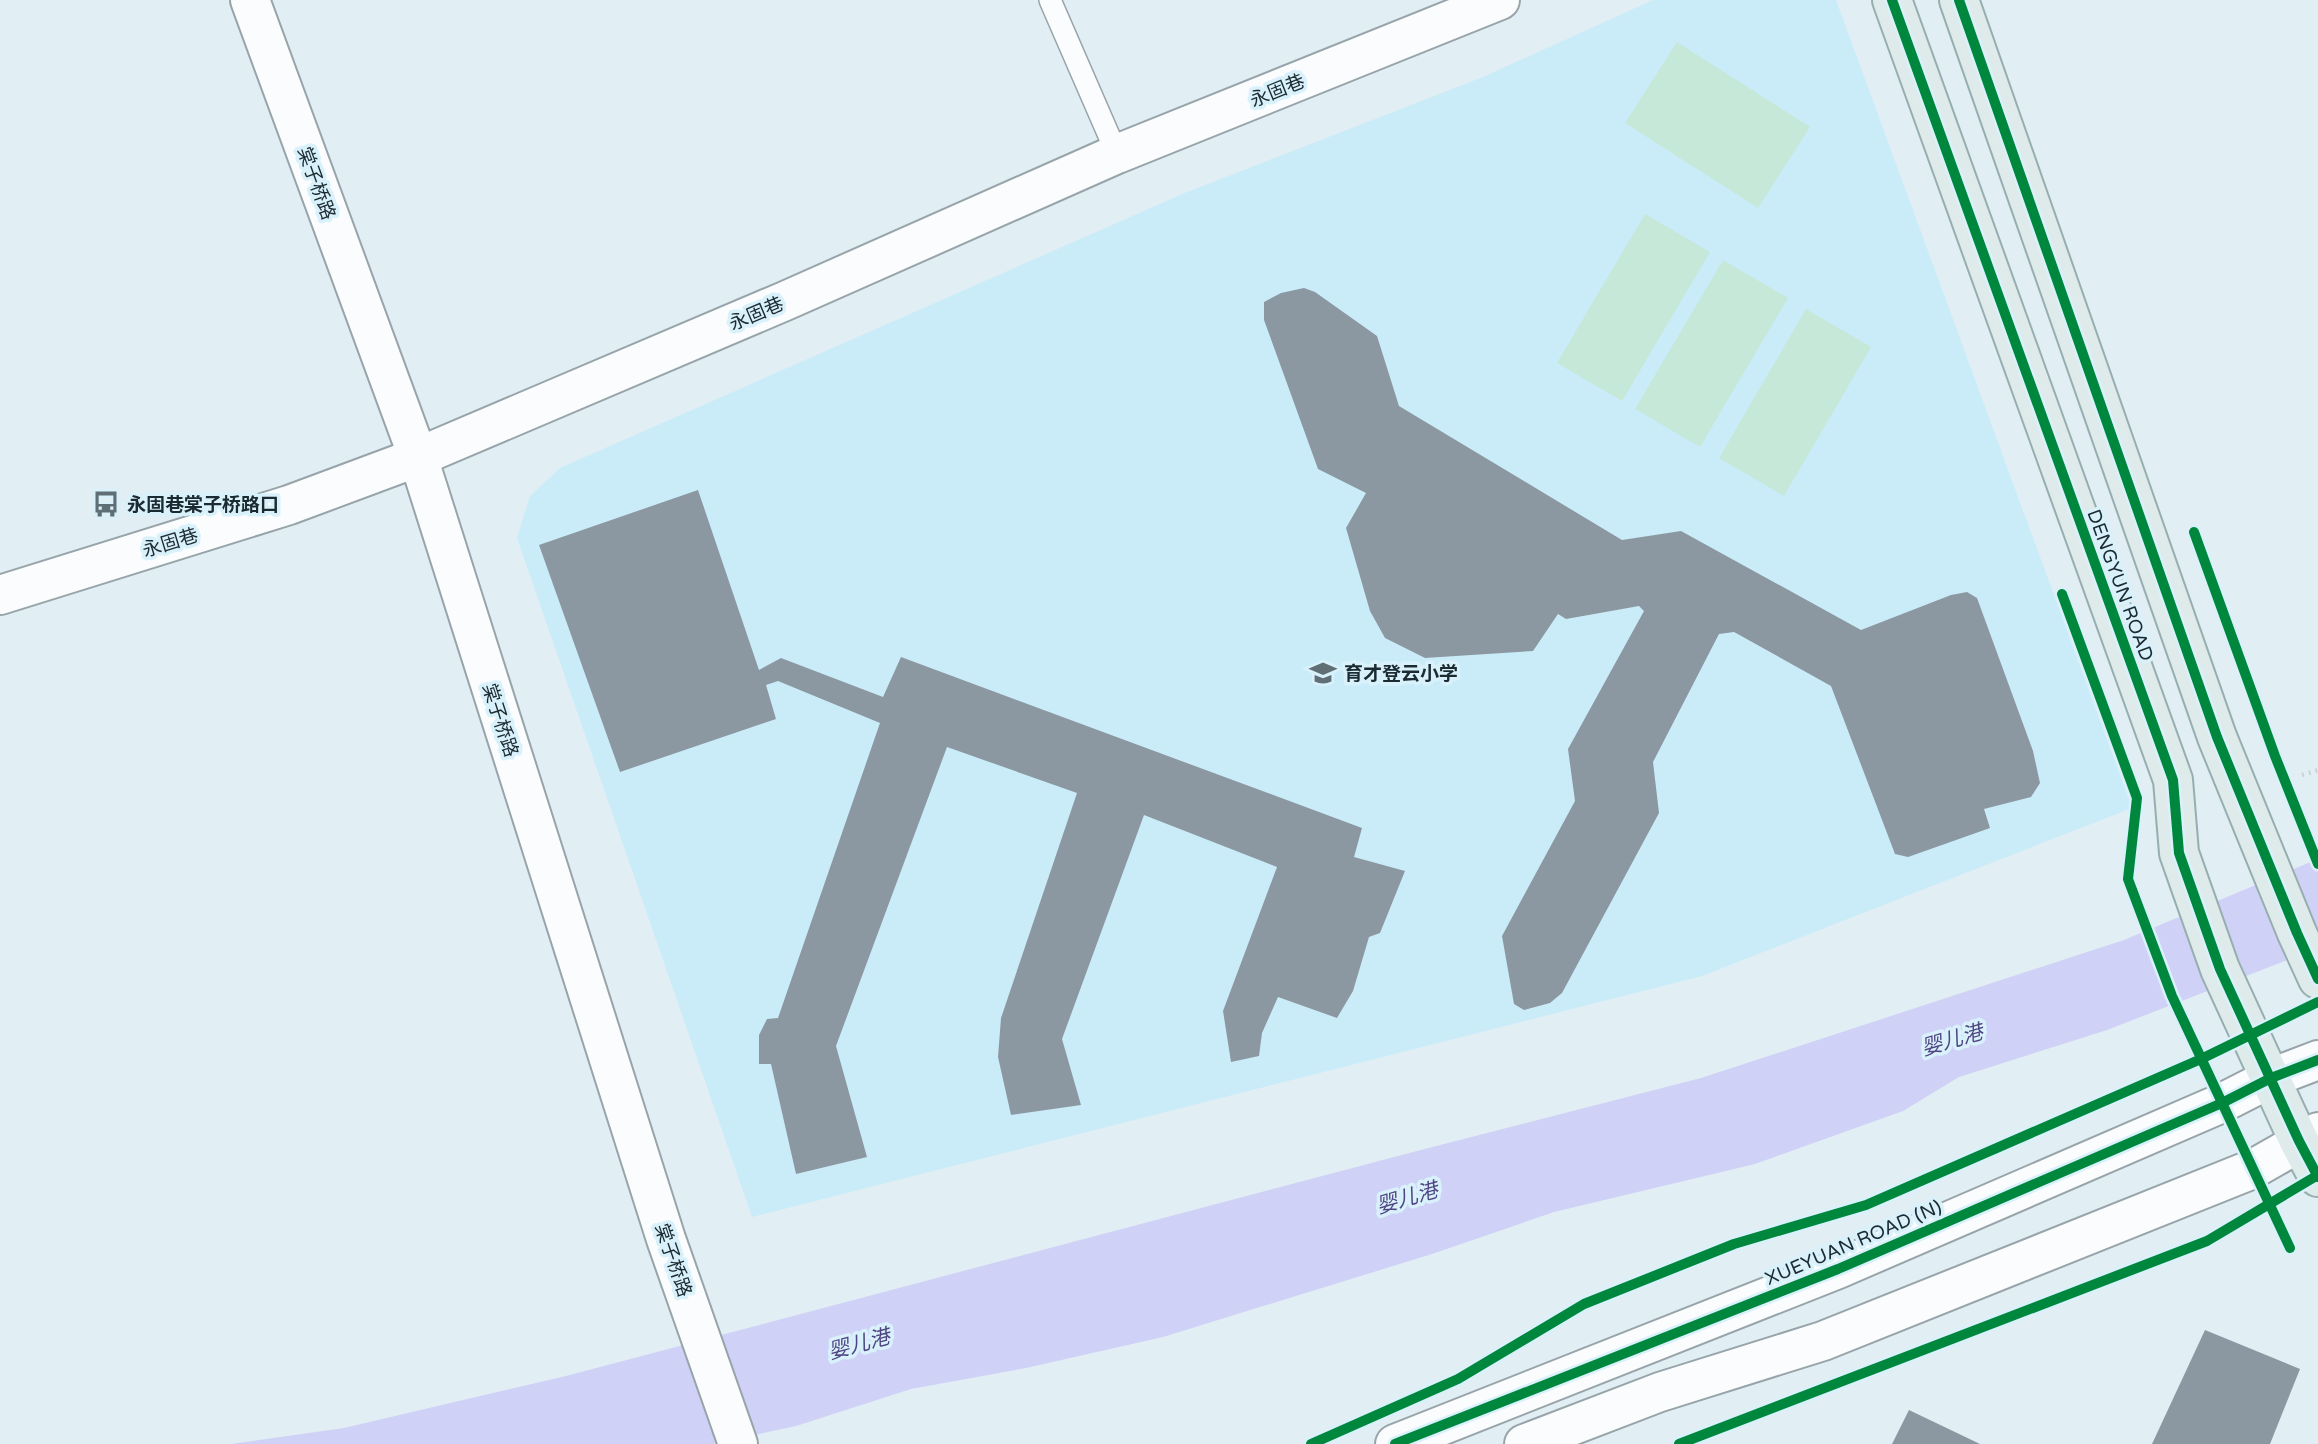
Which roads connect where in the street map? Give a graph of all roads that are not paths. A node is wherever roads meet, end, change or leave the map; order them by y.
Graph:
1 (250, 0) edge
2 (1050, 0) edge
3 (1500, 0) edge
4 (1892, 0) edge
5 (1959, 0) edge
6 (1117, 154) junction
7 (418, 457) junction
8 (0, 595) edge
9 (2318, 979) edge
10 (2318, 1060) edge
11 (2271, 1078) junction
12 (2308, 1137) edge
13 (2318, 1177) edge
14 (738, 1444) edge
15 (1395, 1444) edge
16 (1524, 1444) edge

1 - 7 street, 棠子桥路
2 - 6 lane
3 - 6 street, 永固巷
4 - 11 main road, DENGYUN ROAD
5 - 9 main road, DENGYUN ROAD
6 - 7 street, 永固巷
7 - 8 street, 永固巷
7 - 14 street, 棠子桥路
10 - 11 street, XUEYUAN ROAD (N)
11 - 12 main road, DENGYUN ROAD
11 - 15 street, XUEYUAN ROAD (N)
12 - 13 main road, DENGYUN ROAD
12 - 16 street

